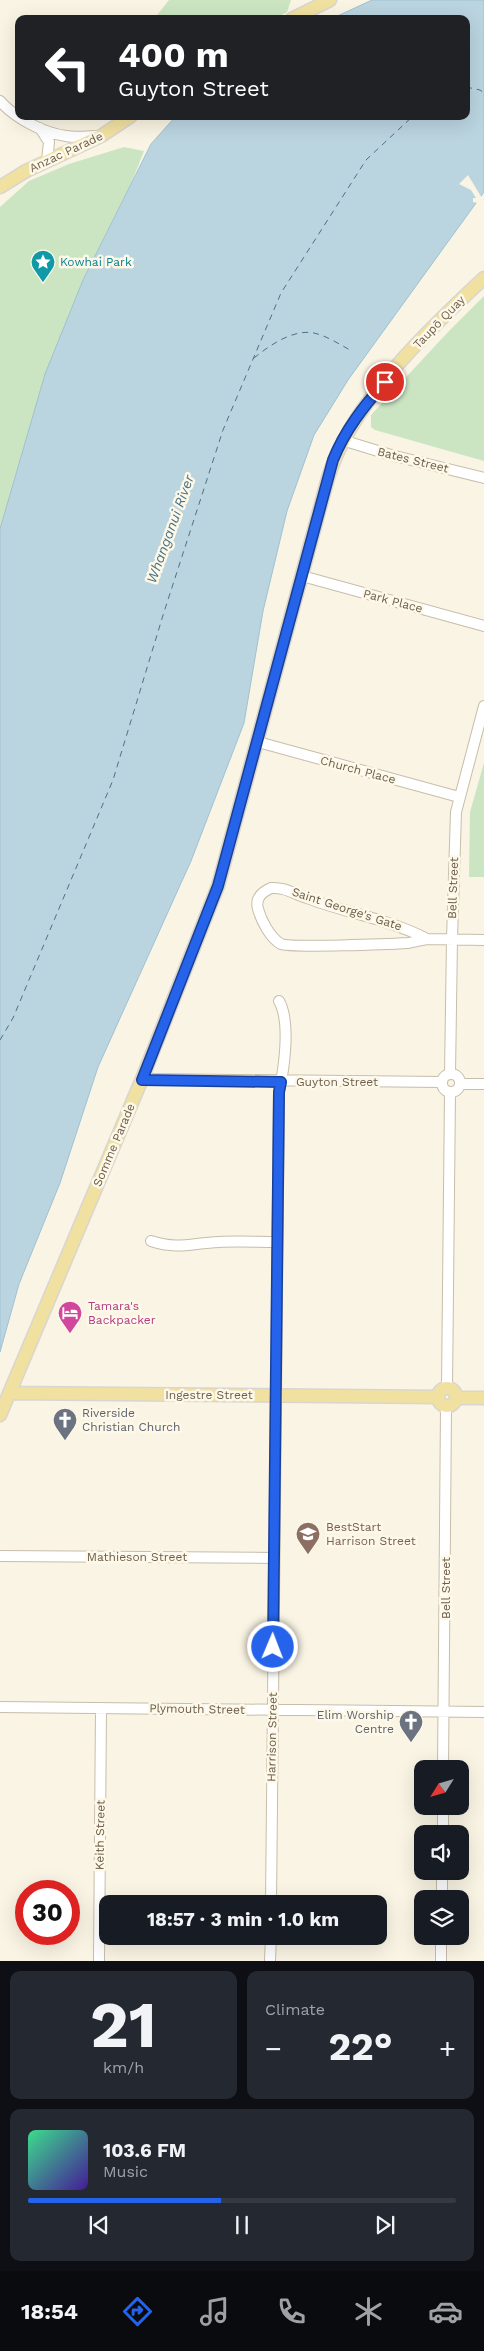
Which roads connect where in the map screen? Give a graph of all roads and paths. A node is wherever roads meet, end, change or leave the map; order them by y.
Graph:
1 (330, 0) edge
2 (300, 15) edge
3 (0, 101) edge
4 (15, 114) edge
5 (26, 120) edge
6 (125, 120) edge
7 (40, 128) junction
8 (101, 136) junction
9 (47, 161) junction
10 (0, 187) edge
11 (484, 278) edge
12 (342, 440) junction
13 (484, 478) edge
14 (302, 576) junction
15 (484, 626) edge
16 (484, 706) edge
17 (258, 742) junction
18 (459, 797) junction
19 (427, 939) junction
20 (452, 939) junction
21 (484, 940) edge
22 (279, 1001) dead end
23 (450, 1074) junction
24 (142, 1080) junction
25 (281, 1082) junction
26 (441, 1082) junction
27 (460, 1084) junction
28 (484, 1084) edge
29 (450, 1093) junction
30 (151, 1241) dead end
31 (277, 1242) junction
32 (447, 1388) junction
33 (9, 1393) junction
34 (275, 1396) junction
35 (457, 1398) junction
36 (484, 1398) edge
37 (442, 1402) junction
38 (0, 1415) edge
39 (0, 1556) edge
40 (274, 1558) junction
41 (0, 1707) edge
42 (101, 1708) junction
43 (272, 1710) junction
44 (444, 1712) junction
45 (484, 1712) edge
46 (443, 1760) edge
47 (271, 1895) edge
48 (271, 1945) edge
49 (442, 1945) edge
50 (99, 1961) edge
51 (270, 1961) edge
52 (441, 1961) edge

1 - 2 main road
3 - 4 street
5 - 7 street
6 - 8 main road, Anzac Parade
7 - 8 street
7 - 9 street
8 - 9 main road, Anzac Parade
9 - 10 main road, Anzac Parade
11 - 12 main road, Taupō Quay
12 - 13 street, Bates Street
12 - 14 main road, Somme Parade
14 - 15 street, Park Place
14 - 17 main road, Somme Parade
16 - 18 street, Bell Street
17 - 18 street, Church Place
17 - 24 main road, Somme Parade
18 - 20 street, Bell Street
19 - 19 street, Saint George's Gate
19 - 20 street, Saint George's Gate
20 - 21 street, Saint George's Gate
20 - 23 street, Bell Street
22 - 25 street, Harrison Street
23 - 26 street
23 - 27 street
24 - 25 street, Guyton Street
24 - 33 main road, Somme Parade
25 - 26 street, Guyton Street
25 - 31 street, Harrison Street
26 - 29 street
27 - 28 street
27 - 29 street
29 - 32 street
30 - 31 street
31 - 34 street, Harrison Street
32 - 35 main road
32 - 37 main road
33 - 34 main road, Ingestre Street
33 - 38 main road, Somme Parade
34 - 37 main road, Ingestre Street
34 - 40 street, Harrison Street
35 - 36 main road
35 - 37 main road
37 - 44 street, Bell Street
39 - 40 street, Mathieson Street
40 - 43 street, Harrison Street
41 - 42 street, Plymouth Street
42 - 43 street, Plymouth Street
42 - 50 street, Keith Street
43 - 44 street, Plymouth Street
43 - 47 street, Harrison Street
44 - 45 street, Plymouth Street
44 - 46 street, Bell Street
48 - 51 street
49 - 52 street

